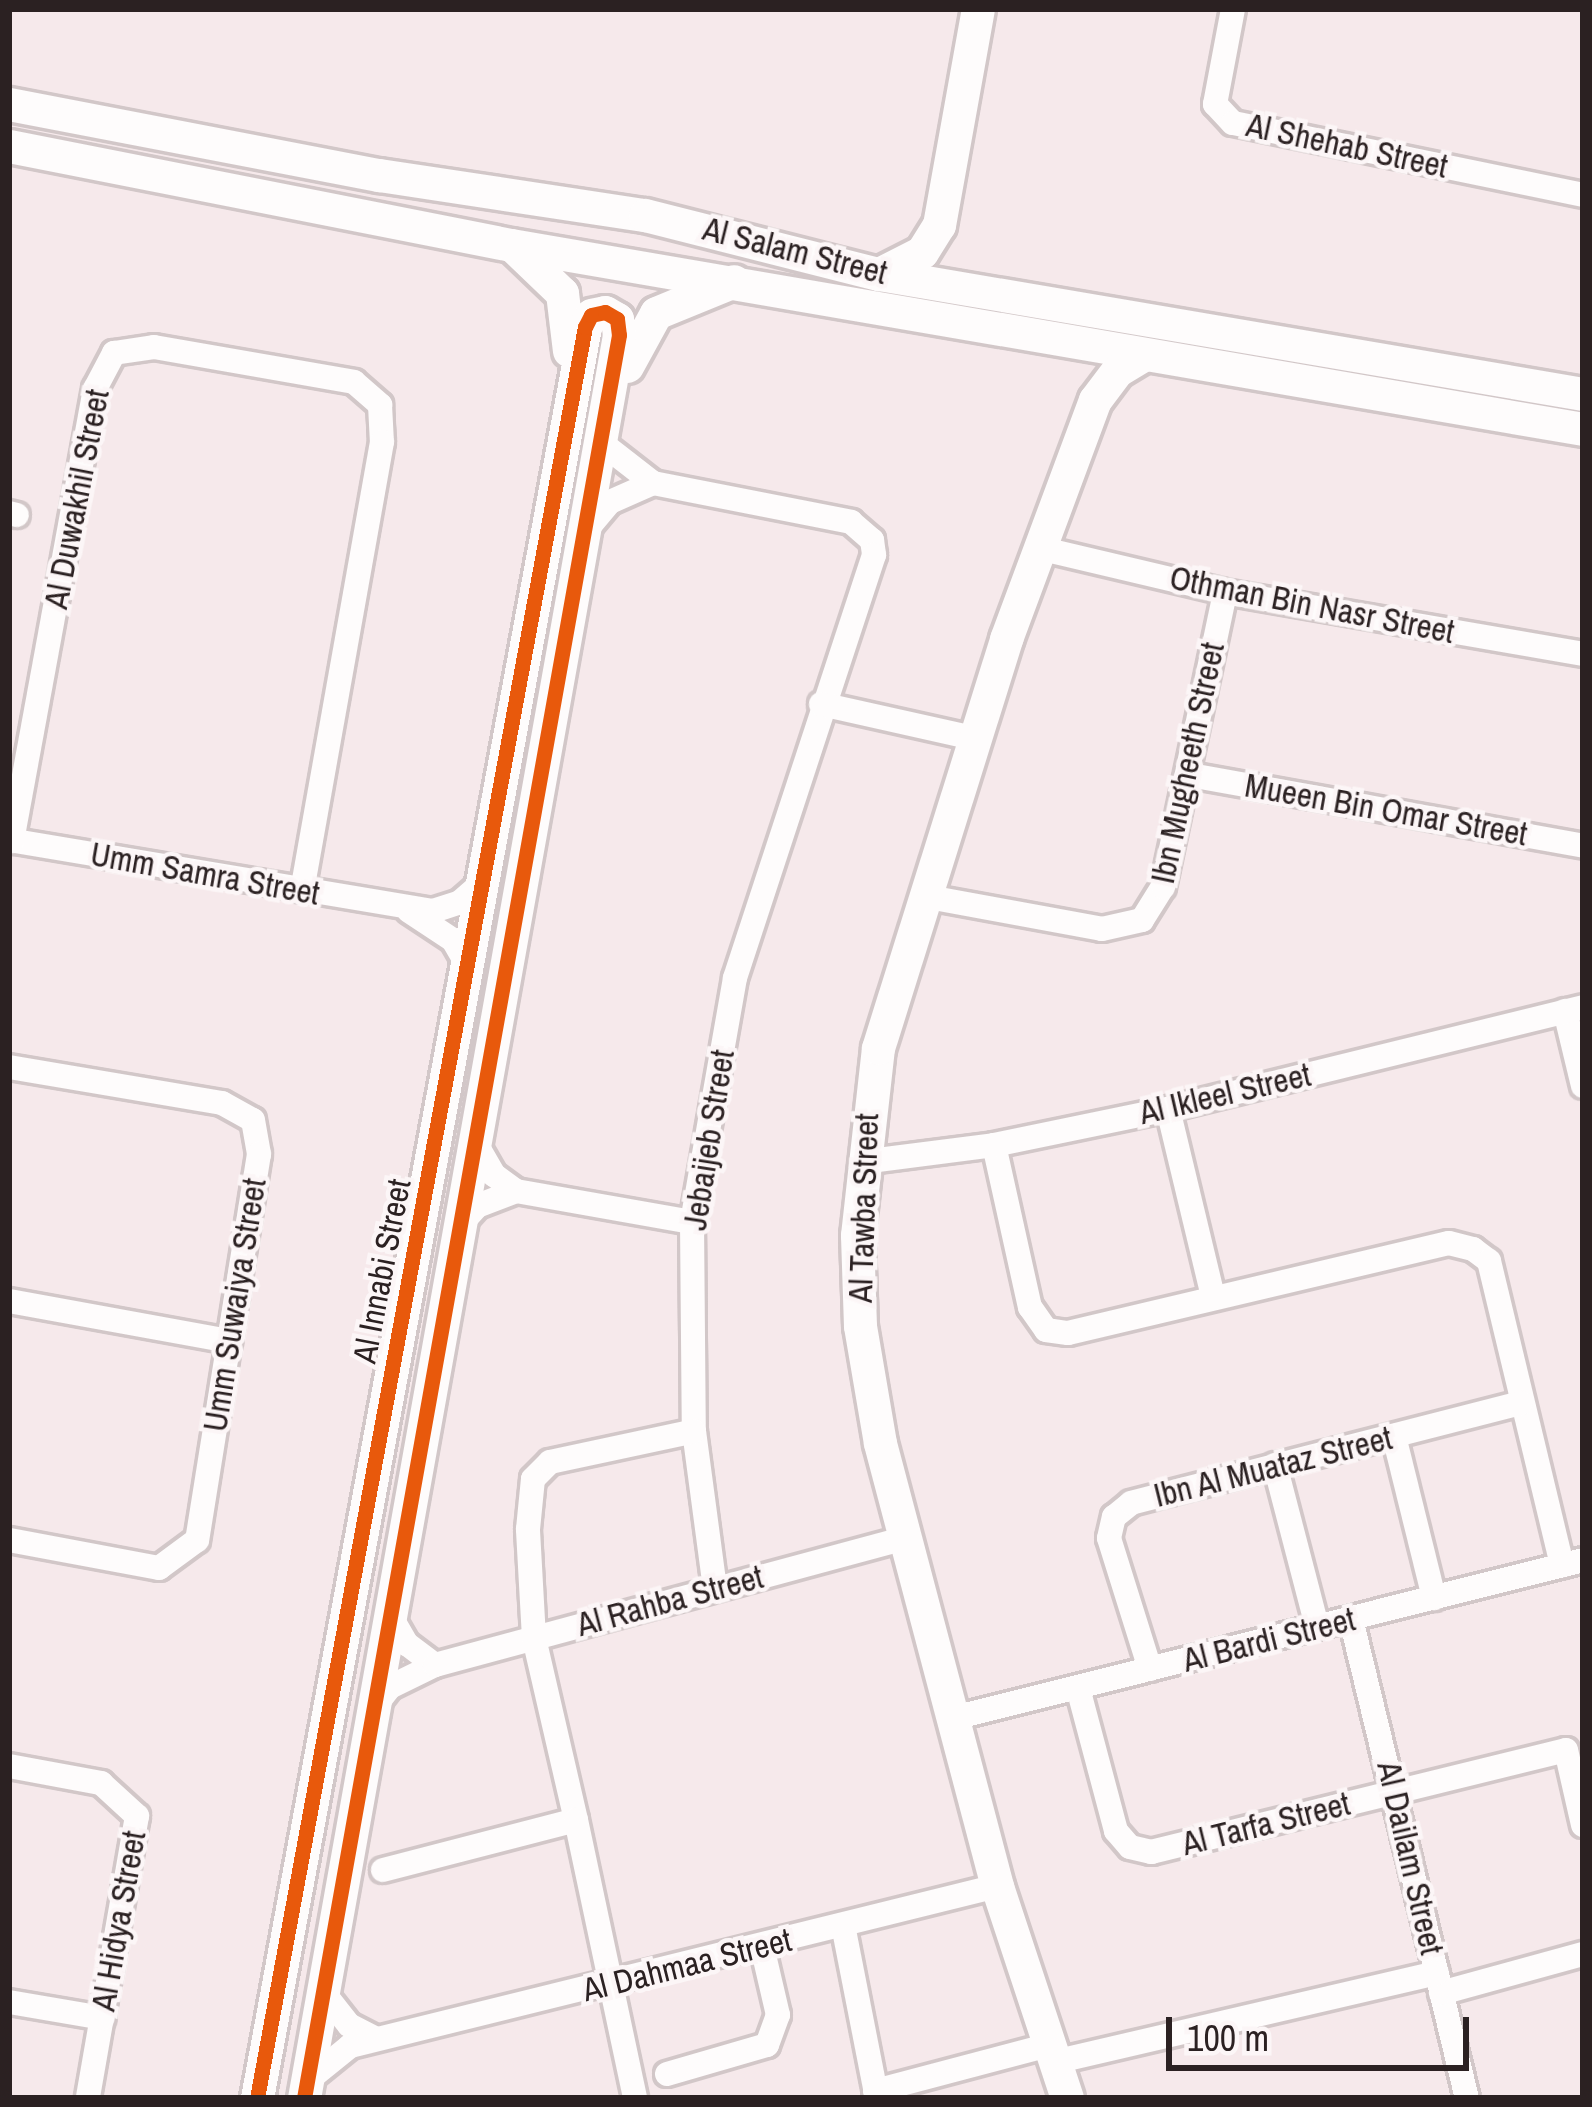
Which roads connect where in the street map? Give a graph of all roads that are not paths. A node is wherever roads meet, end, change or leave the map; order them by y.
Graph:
1 (977, 9) edge
2 (1233, 9) edge
3 (9, 104) edge
4 (9, 118) edge
5 (83, 121) junction
6 (9, 146) edge
7 (1583, 195) edge
8 (939, 224) junction
9 (511, 244) junction
10 (879, 274) junction
11 (739, 279) junction
12 (975, 290) junction
13 (1064, 341) junction
14 (1143, 355) junction
15 (1583, 394) edge
16 (1096, 400) junction
17 (1583, 429) edge
18 (599, 441) junction
19 (562, 455) junction
20 (653, 483) junction
21 (584, 533) junction
22 (1043, 549) junction
23 (1225, 592) junction
24 (1583, 654) edge
25 (821, 704) junction
26 (977, 739) junction
27 (1190, 775) junction
28 (10, 840) edge
29 (1583, 846) edge
30 (487, 878) junction
31 (302, 890) junction
32 (923, 896) junction
33 (402, 907) junction
34 (470, 970) junction
35 (1574, 1009) edge
36 (9, 1067) edge
37 (1583, 1086) edge
38 (1168, 1109) junction
39 (475, 1142) junction
40 (994, 1145) junction
41 (862, 1162) junction
42 (516, 1192) junction
43 (692, 1222) junction
44 (460, 1224) junction
45 (1213, 1296) junction
46 (9, 1301) edge
47 (229, 1341) junction
48 (1520, 1403) junction
49 (694, 1432) junction
50 (1394, 1436) junction
51 (1275, 1466) junction
52 (905, 1538) junction
53 (9, 1540) edge
54 (1572, 1563) edge
55 (715, 1588) junction
56 (1434, 1598) junction
57 (390, 1615) junction
58 (1351, 1619) junction
59 (1317, 1626) junction
60 (534, 1638) junction
61 (435, 1665) junction
62 (1150, 1670) junction
63 (1078, 1688) junction
64 (374, 1707) junction
65 (954, 1718) junction
66 (9, 1766) edge
67 (1396, 1791) junction
68 (576, 1820) junction
69 (1583, 1825) edge
70 (382, 1870) dead end
71 (997, 1886) junction
72 (843, 1925) junction
73 (763, 1946) junction
74 (1583, 1954) edge
75 (1439, 1983) junction
76 (607, 1986) junction
77 (323, 1992) junction
78 (9, 2002) edge
79 (103, 2018) junction
80 (376, 2039) junction
81 (1052, 2053) junction
82 (667, 2074) dead end
83 (305, 2090) edge
84 (876, 2094) edge
85 (88, 2098) edge
86 (256, 2098) edge
87 (635, 2098) edge
88 (1067, 2098) edge
89 (1467, 2098) edge

1 - 8 street
2 - 7 street, Al Shehab Street
3 - 5 street, Al Salam Street
4 - 5 street
5 - 10 street, Al Salam Street
6 - 9 street, Al Salam Street
8 - 10 street
8 - 12 street
9 - 11 street, Al Salam Street
9 - 19 street
10 - 12 street, Al Salam Street
11 - 13 street, Al Salam Street
11 - 18 street
12 - 15 street, Al Salam Street
13 - 14 street, Al Salam Street
13 - 16 street
14 - 16 street, Al Tawba Street
14 - 17 street, Al Salam Street
16 - 22 street, Al Tawba Street
18 - 19 street
18 - 20 street, Jebaijeb Street
18 - 21 street, Al Innabi Street
19 - 30 street, Al Innabi Street
20 - 21 street
20 - 25 street, Jebaijeb Street
21 - 39 street, Al Innabi Street
22 - 23 street, Othman Bin Nasr Street
22 - 26 street, Al Tawba Street
23 - 24 street, Othman Bin Nasr Street
23 - 27 street, Ibn Mugheeth Street
25 - 26 street
25 - 43 street, Jebaijeb Street
26 - 32 street, Al Tawba Street
27 - 29 street, Mueen Bin Omar Street
27 - 32 street, Ibn Mugheeth Street
28 - 31 street, Umm Samra Street
28 - 31 street, Al Duwakhil Street
30 - 33 street, Umm Samra Street
30 - 34 street, Al Innabi Street
31 - 33 street, Umm Samra Street
32 - 41 street, Al Tawba Street
33 - 34 street, Umm Samra Street
34 - 86 street, Al Innabi Street
35 - 37 street
35 - 38 street, Al Ikleel Street
36 - 47 street, Umm Suwaiya Street
38 - 40 street, Al Ikleel Street
38 - 45 street
39 - 42 street
39 - 44 street, Al Innabi Street
40 - 41 street, Al Ikleel Street
40 - 45 street
41 - 52 street, Al Tawba Street
42 - 43 street
42 - 44 street
43 - 49 street, Jebaijeb Street
44 - 57 street, Al Innabi Street
45 - 48 street
46 - 47 street
47 - 53 street, Umm Suwaiya Street
48 - 50 street, Ibn Al Muataz Street
48 - 54 street
49 - 55 street, Jebaijeb Street
49 - 60 street
50 - 51 street, Ibn Al Muataz Street
50 - 56 street
51 - 59 street
51 - 62 street, Ibn Al Muataz Street
52 - 55 street, Al Rahba Street
52 - 65 street, Al Tawba Street
54 - 56 street, Al Bardi Street
55 - 60 street, Al Rahba Street
56 - 58 street, Al Bardi Street
57 - 61 street
57 - 64 street, Al Innabi Street
58 - 59 street, Al Bardi Street
58 - 67 street, Al Dailam Street
59 - 62 street, Al Bardi Street
60 - 61 street, Al Rahba Street
60 - 68 street
61 - 64 street, Al Rahba Street
62 - 63 street, Al Bardi Street
63 - 65 street, Al Bardi Street
63 - 67 street, Al Tarfa Street
64 - 77 street, Al Innabi Street
65 - 71 street, Al Tawba Street
66 - 79 street, Al Hidya Street
67 - 69 street, Al Tarfa Street
67 - 75 street, Al Dailam Street
68 - 70 street
68 - 76 street
71 - 72 street, Al Dahmaa Street
71 - 81 street, Al Tawba Street
72 - 73 street, Al Dahmaa Street
72 - 84 street
73 - 76 street, Al Dahmaa Street
73 - 82 street
74 - 75 street
75 - 81 street
75 - 89 street, Al Dailam Street
76 - 80 street, Al Dahmaa Street
76 - 87 street
77 - 80 street
77 - 83 street, Al Innabi Street
78 - 79 street
79 - 85 street, Al Hidya Street
80 - 83 street, Al Dahmaa Street
81 - 84 street
81 - 88 street, Al Tawba Street

